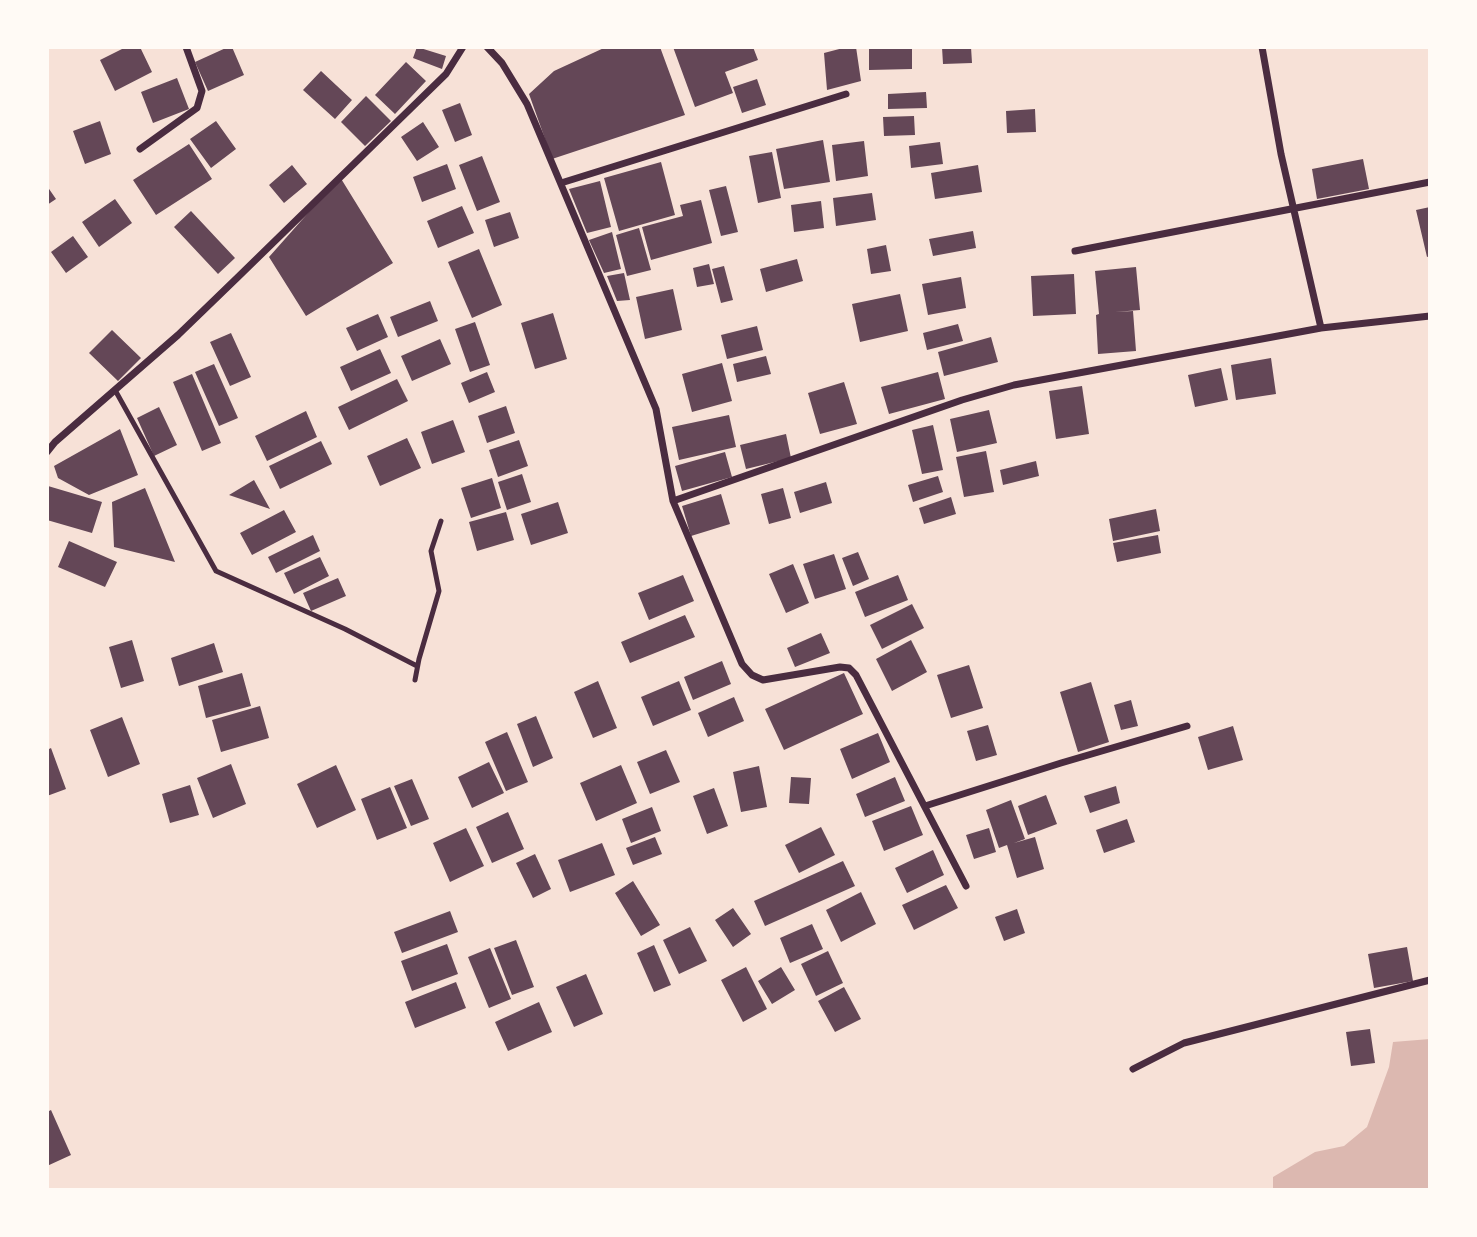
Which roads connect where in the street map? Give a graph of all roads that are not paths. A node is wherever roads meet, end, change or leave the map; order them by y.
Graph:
1 (186, 47) edge
2 (463, 47) edge
3 (487, 47) edge
4 (1262, 47) edge
5 (846, 94) dead end
6 (140, 149) dead end
7 (1430, 182) edge
8 (561, 183) junction
9 (1294, 208) junction
10 (1075, 251) dead end
11 (1430, 316) edge
12 (1321, 328) junction
13 (115, 390) junction
14 (47, 452) edge
15 (673, 500) junction
16 (441, 521) dead end
17 (417, 666) junction
18 (415, 680) dead end
19 (1187, 726) dead end
20 (925, 806) junction
21 (966, 886) dead end
22 (1430, 979) edge
23 (1133, 1069) dead end

1 - 6 street
2 - 13 street
3 - 8 street
4 - 9 street
5 - 8 street
7 - 9 street
8 - 15 street
9 - 10 street
9 - 12 street
11 - 12 street
12 - 15 street
13 - 14 street
13 - 17 lane
15 - 20 street
16 - 17 lane
17 - 18 lane
19 - 20 street
20 - 21 street
22 - 23 street

